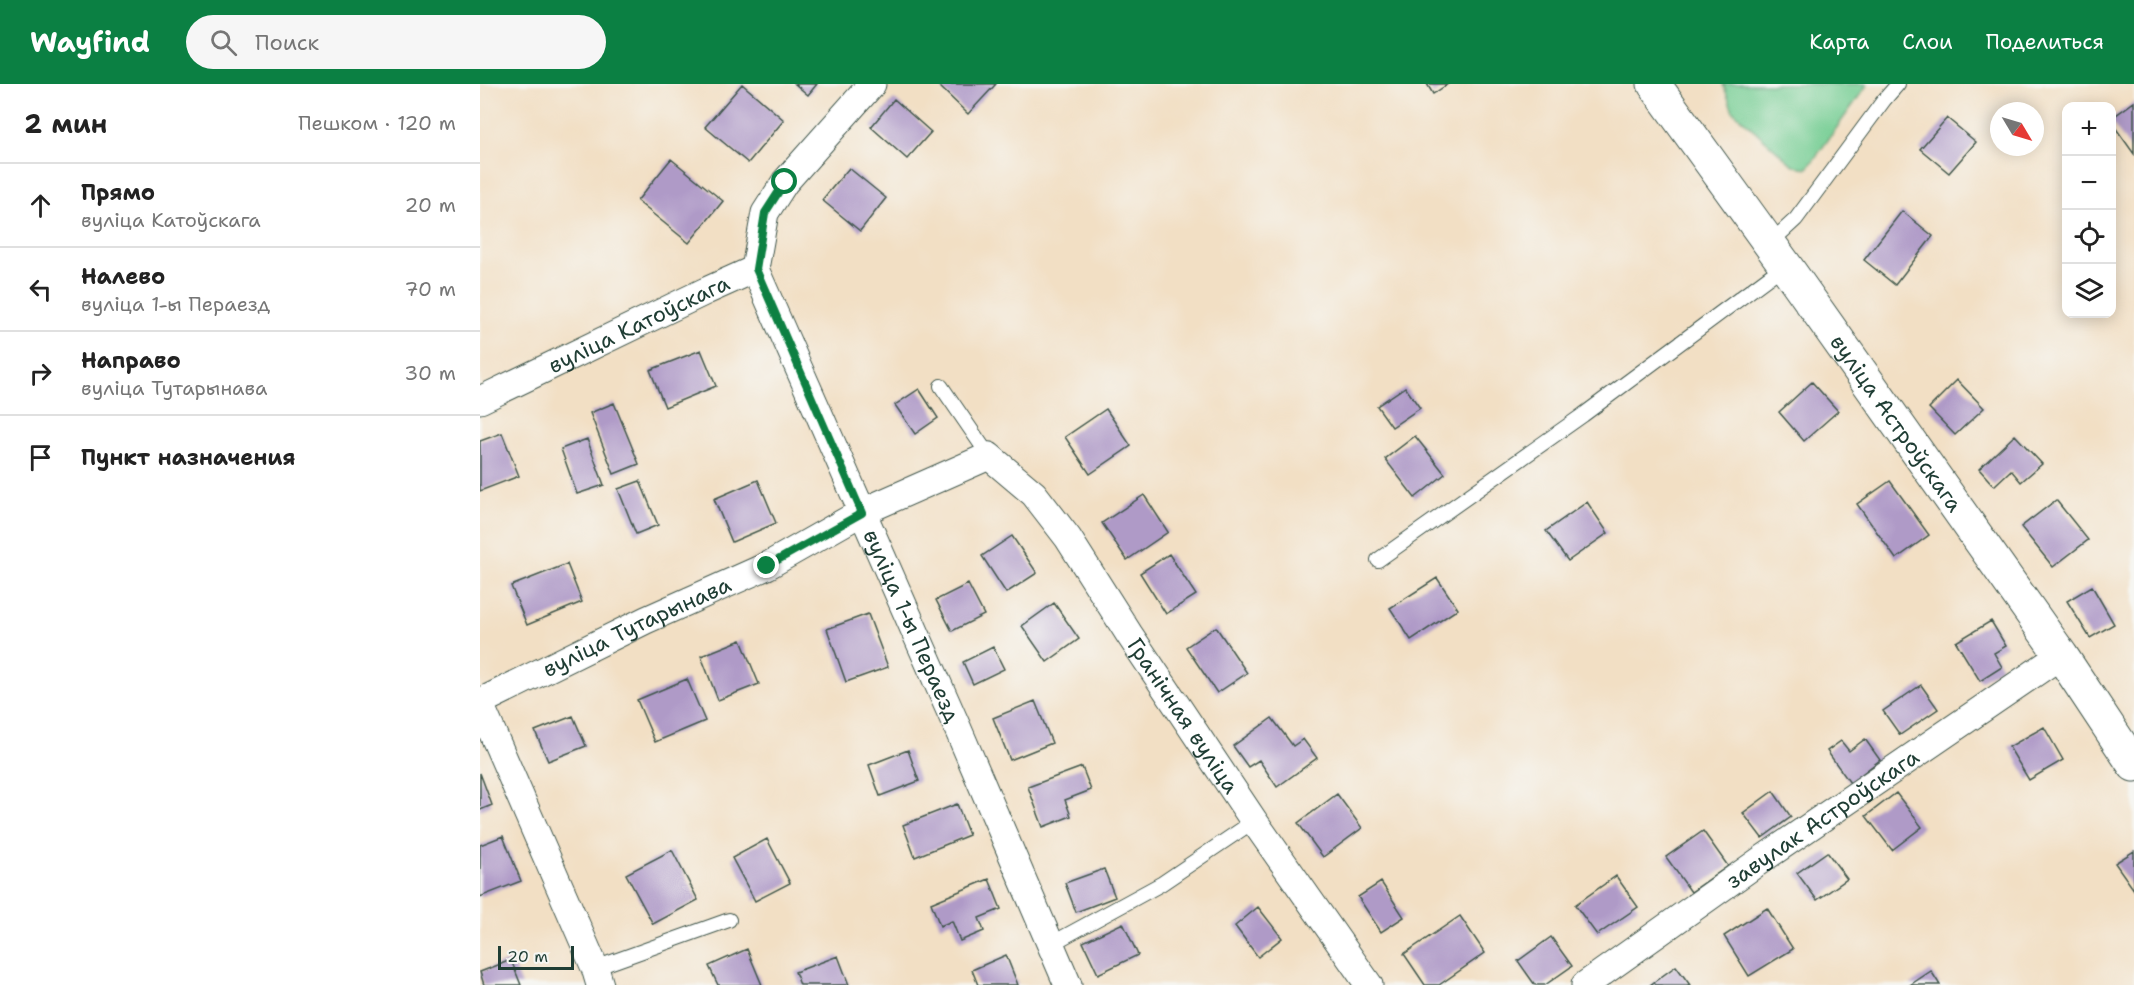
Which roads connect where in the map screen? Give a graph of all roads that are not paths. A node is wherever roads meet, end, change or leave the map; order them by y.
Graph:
1 (872, 84) edge
2 (1898, 84) edge
3 (1664, 89) edge
4 (1777, 254) junction
5 (756, 269) junction
6 (941, 386) dead end
7 (480, 400) edge
8 (989, 456) junction
9 (862, 513) junction
10 (1378, 560) dead end
11 (2061, 655) junction
12 (480, 703) edge
13 (2134, 765) edge
14 (1254, 820) junction
15 (729, 920) dead end
16 (1051, 944) junction
17 (598, 977) edge
18 (1068, 985) edge
19 (1369, 985) edge
20 (1585, 985) edge

1 - 5 street, вуліца Катоўскага
2 - 4 lane
3 - 4 main road, вуліца Астроўскага
4 - 10 lane
4 - 11 main road, вуліца Астроўскага
5 - 7 street, вуліца Катоўскага
5 - 9 street, вуліца 1-ы Пераезд
6 - 8 lane
8 - 9 street, вуліца Тутарынава
8 - 14 street, Гранічная вуліца
9 - 12 street, вуліца Тутарынава
9 - 16 street, вуліца 1-ы Пераезд
11 - 13 main road, вуліца Астроўскага
11 - 20 street, завулак Астроўскага
12 - 17 street
14 - 16 lane
14 - 19 street, Гранічная вуліца
15 - 17 lane
16 - 18 street, вуліца 1-ы Пераезд

